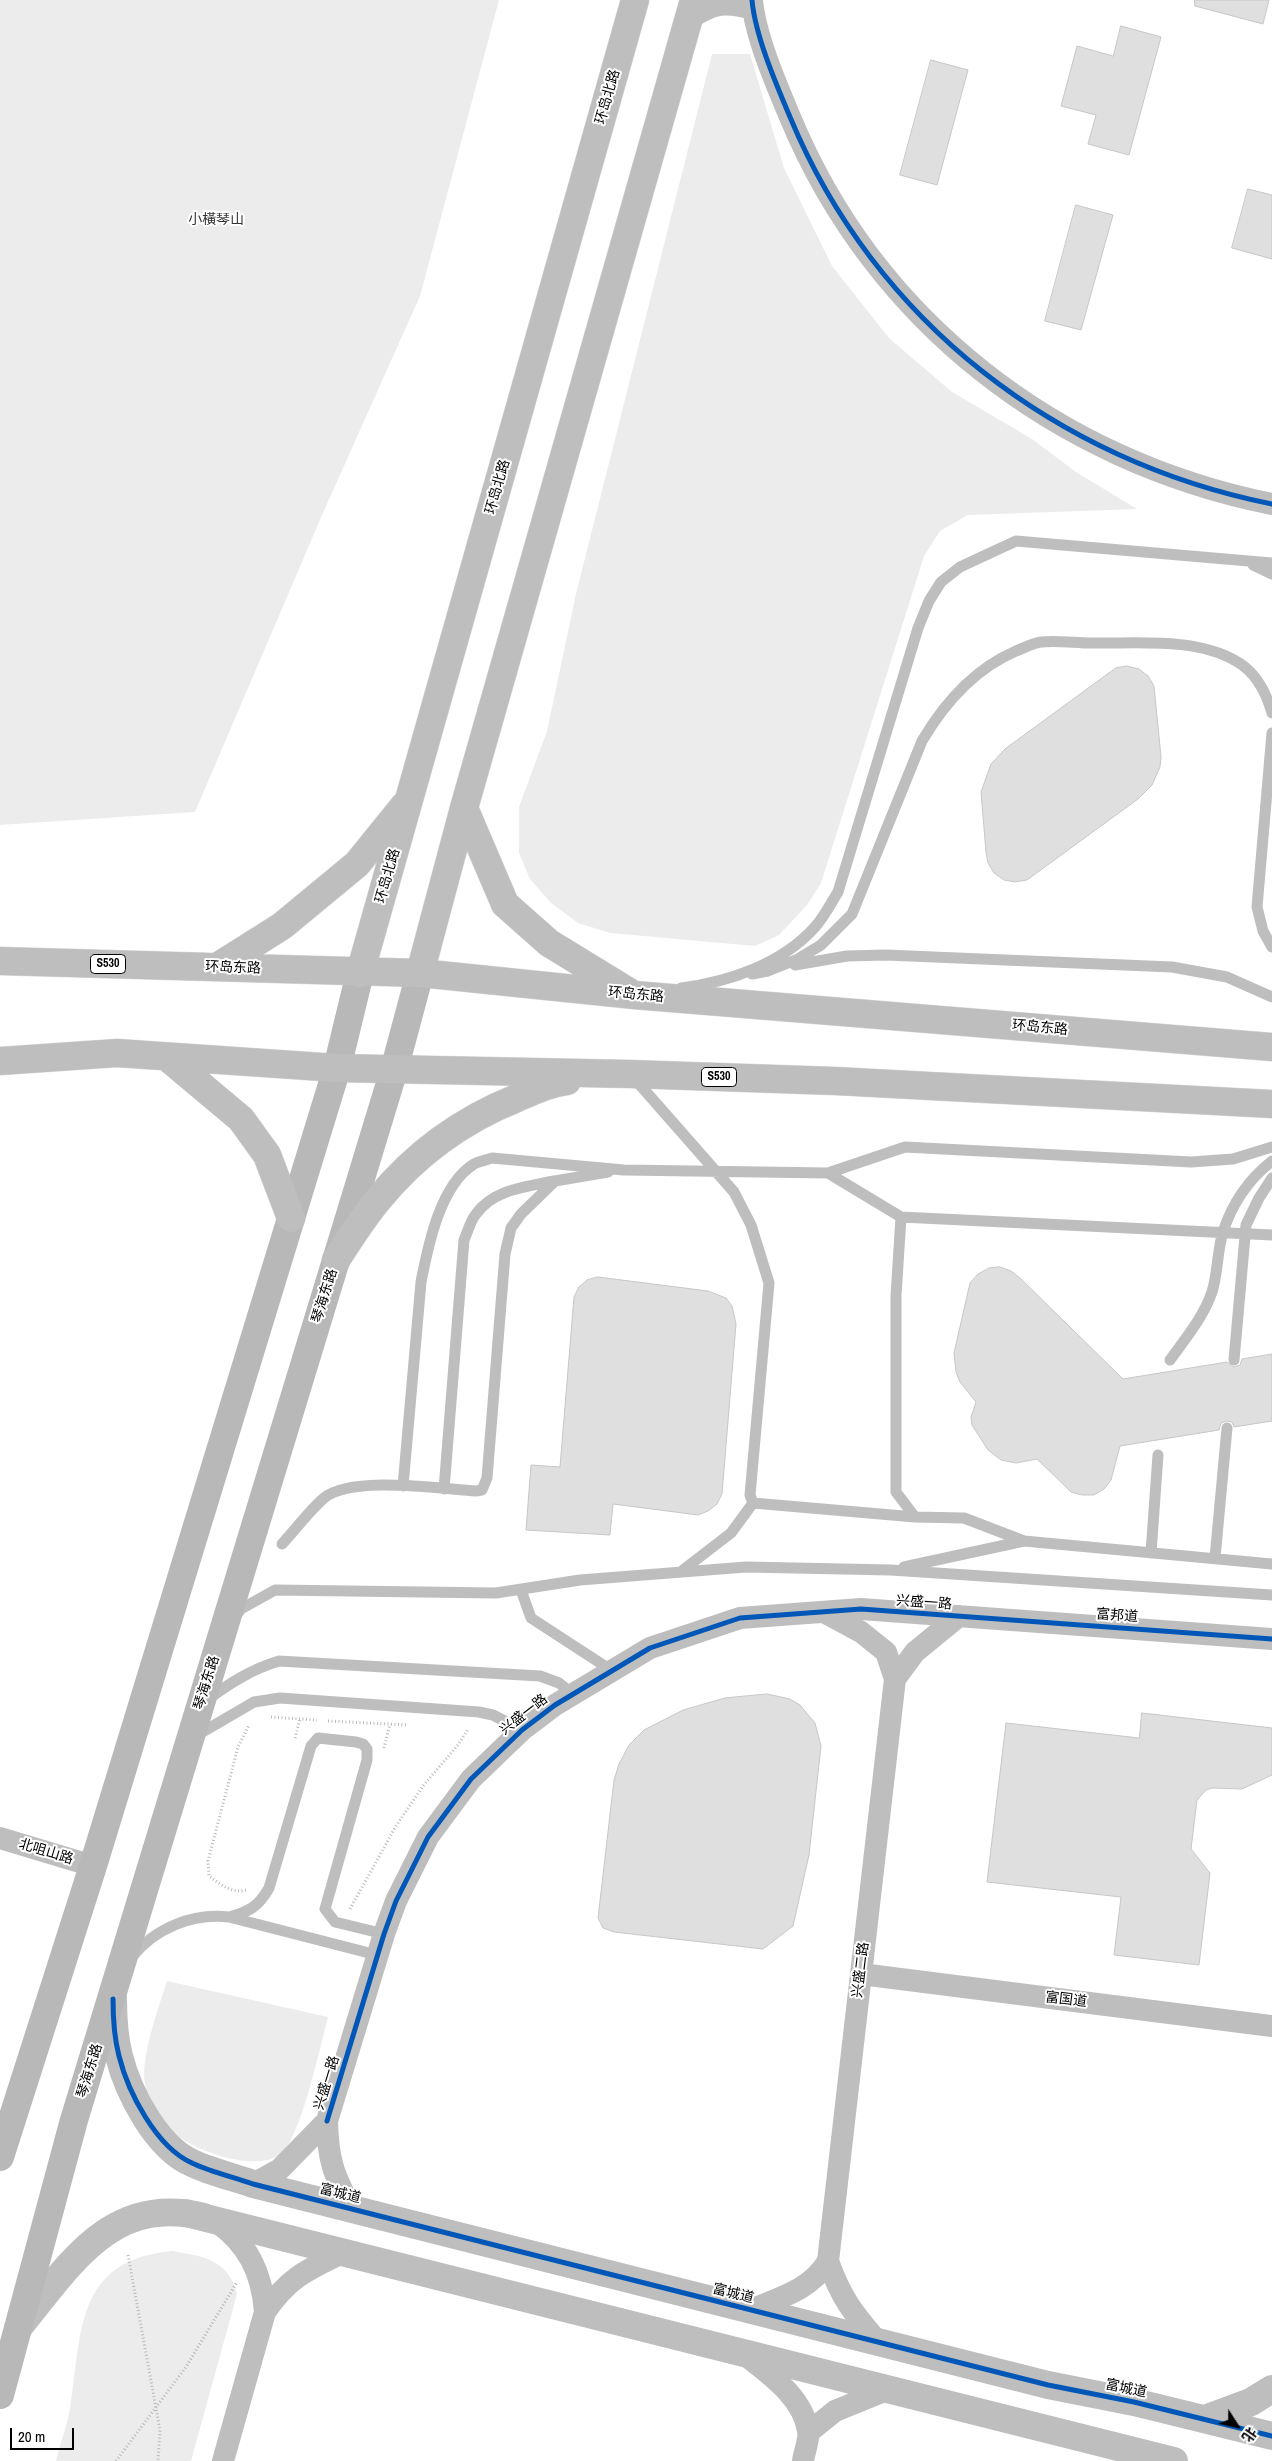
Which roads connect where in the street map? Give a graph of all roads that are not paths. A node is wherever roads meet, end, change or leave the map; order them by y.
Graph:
1 (635, 0) edge
2 (752, 4) edge
3 (692, 9) edge
4 (1272, 504) edge
5 (1233, 560) junction
6 (1272, 563) edge
7 (1272, 574) edge
8 (1272, 712) edge
9 (1272, 733) edge
10 (411, 797) junction
11 (464, 808) junction
12 (1272, 947) edge
13 (0, 961) edge
14 (217, 967) junction
15 (768, 971) junction
16 (360, 973) junction
17 (420, 973) junction
18 (725, 980) junction
19 (634, 995) junction
20 (1272, 997) edge
21 (1272, 1047) edge
22 (167, 1056) junction
23 (0, 1061) edge
24 (337, 1068) junction
25 (394, 1070) junction
26 (630, 1074) junction
27 (1272, 1104) edge
28 (1272, 1147) edge
29 (1272, 1161) edge
30 (624, 1170) junction
31 (715, 1171) junction
32 (828, 1173) junction
33 (1272, 1178) edge
34 (556, 1181) junction
35 (901, 1217) junction
36 (291, 1218) junction
37 (1223, 1232) junction
38 (1246, 1233) junction
39 (1272, 1236) edge
40 (336, 1260) junction
41 (1170, 1360) dead end
42 (1234, 1360) dead end
43 (1227, 1428) dead end
44 (1158, 1455) dead end
45 (403, 1486) junction
46 (444, 1489) junction
47 (753, 1504) junction
48 (915, 1517) junction
49 (1024, 1541) junction
50 (282, 1544) dead end
51 (1151, 1552) junction
52 (1214, 1558) junction
53 (1272, 1564) edge
54 (683, 1570) junction
55 (890, 1570) junction
56 (521, 1590) junction
57 (1272, 1595) edge
58 (823, 1612) junction
59 (959, 1616) junction
60 (223, 1632) junction
61 (1272, 1639) edge
62 (614, 1672) junction
63 (895, 1679) junction
64 (573, 1694) junction
65 (202, 1704) junction
66 (522, 1730) junction
67 (191, 1739) junction
68 (0, 1838) edge
69 (93, 1866) junction
70 (229, 1917) junction
71 (380, 1944) junction
72 (121, 1970) junction
73 (861, 1974) junction
74 (113, 1999) junction
75 (1272, 2026) edge
76 (327, 2121) junction
77 (0, 2157) edge
78 (253, 2184) junction
79 (351, 2208) junction
80 (213, 2220) junction
81 (344, 2252) junction
82 (828, 2261) junction
83 (750, 2310) junction
84 (265, 2312) junction
85 (18, 2328) junction
86 (878, 2342) junction
87 (742, 2352) junction
88 (889, 2389) junction
89 (1272, 2389) edge
90 (0, 2395) edge
91 (1205, 2419) junction
92 (809, 2432) junction
93 (1272, 2436) edge
94 (1163, 2459) edge
95 (223, 2461) edge
96 (803, 2461) edge

1 - 10 main road, 环岛北路
2 - 3 street
2 - 4 street
3 - 11 main road
5 - 6 lane
5 - 7 lane
5 - 18 lane
8 - 15 lane
9 - 12 lane
10 - 14 main road
10 - 16 main road, 环岛北路
11 - 17 main road
11 - 19 main road
13 - 14 main road, 环岛东路 / S530
14 - 16 main road, 环岛东路 / S530
15 - 18 lane
15 - 20 lane
16 - 17 main road, 环岛东路 / S530
16 - 24 main road
17 - 19 main road, 环岛东路 / S530
17 - 25 main road, 琴海东路
18 - 19 lane
19 - 21 main road, 环岛东路 / S530
22 - 23 main road, S530
22 - 24 main road, S530
22 - 36 main road
24 - 25 main road, S530
24 - 36 main road
25 - 26 main road, S530
25 - 40 main road, 琴海东路
26 - 27 main road, S530
26 - 31 lane
26 - 40 main road
28 - 32 lane
29 - 37 lane
30 - 31 lane
30 - 34 lane
30 - 45 lane
31 - 32 lane
31 - 47 lane
32 - 35 lane
33 - 38 lane
34 - 46 lane
34 - 46 lane
35 - 37 lane
35 - 48 lane
36 - 69 main road
37 - 38 lane
37 - 41 lane
38 - 39 lane
38 - 42 lane
40 - 60 main road, 琴海东路
43 - 52 lane
44 - 51 lane
45 - 46 lane
45 - 50 lane
47 - 48 lane
47 - 54 lane
48 - 49 lane
49 - 51 lane
49 - 55 lane
51 - 52 lane
52 - 53 lane
54 - 55 lane
54 - 56 lane
55 - 57 lane
56 - 60 lane
56 - 62 lane
58 - 59 street, 兴盛一路
58 - 62 street, 兴盛一路
58 - 63 street
59 - 61 street, 富邦道
59 - 63 street
60 - 65 main road, 琴海东路
62 - 64 street, 兴盛一路
63 - 73 street, 兴盛二路
64 - 65 lane
64 - 66 street, 兴盛一路
65 - 67 main road, 琴海东路
66 - 67 lane
66 - 71 street, 兴盛一路
67 - 72 main road, 琴海东路
68 - 69 street, 北咀山路
69 - 77 main road
70 - 71 lane
70 - 71 lane
70 - 72 lane
71 - 76 street, 兴盛一路
72 - 74 main road, 琴海东路
73 - 75 street, 富国道
73 - 82 street, 兴盛二路
74 - 78 main road, 富城道
74 - 85 main road, 琴海东路
76 - 78 street
76 - 79 street
78 - 79 main road, 富城道
79 - 83 main road, 富城道
80 - 81 main road
80 - 84 street
80 - 85 main road
81 - 84 street
81 - 87 main road
82 - 83 street
82 - 86 street
83 - 86 main road, 富城道
84 - 95 street
85 - 90 main road, 琴海东路
86 - 91 main road, 富城道
87 - 88 main road
87 - 92 street
88 - 92 street
88 - 94 main road
89 - 91 main road
91 - 93 main road, 富城道
92 - 96 street

